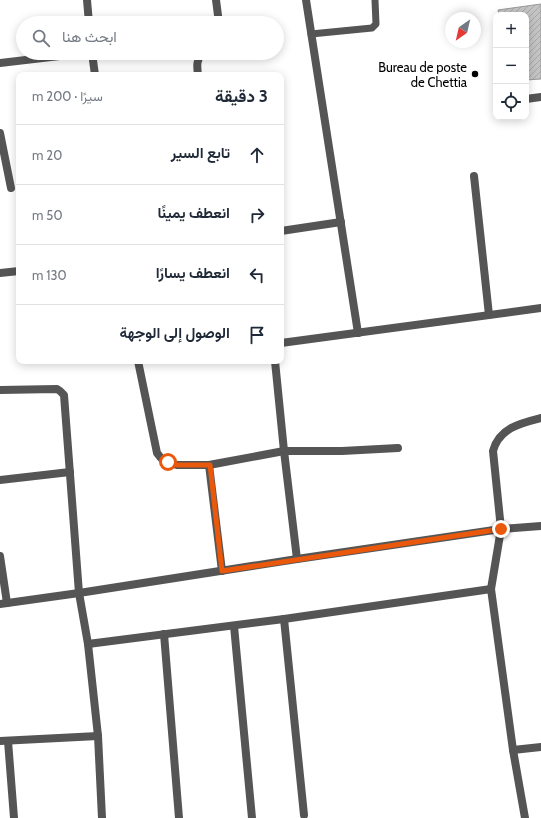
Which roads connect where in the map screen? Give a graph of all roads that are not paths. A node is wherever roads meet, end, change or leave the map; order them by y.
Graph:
1 (87, 0) edge
2 (216, 0) edge
3 (306, 0) edge
4 (375, 0) edge
5 (88, 16) edge
6 (218, 16) edge
7 (311, 34) junction
8 (25, 60) edge
9 (93, 60) edge
10 (197, 60) edge
11 (0, 63) edge
12 (95, 72) edge
13 (197, 72) edge
14 (541, 97) edge
15 (529, 99) edge
16 (0, 133) edge
17 (474, 176) dead end
18 (10, 188) dead end
19 (341, 222) junction
20 (284, 231) edge
21 (16, 271) edge
22 (0, 274) edge
23 (541, 308) edge
24 (489, 315) junction
25 (358, 333) junction
26 (284, 344) edge
27 (139, 364) edge
28 (276, 364) edge
29 (0, 390) edge
30 (541, 418) edge
31 (398, 448) dead end
32 (284, 451) junction
33 (210, 465) junction
34 (70, 472) junction
35 (0, 480) edge
36 (541, 526) edge
37 (501, 529) junction
38 (0, 556) edge
39 (298, 559) junction
40 (222, 571) junction
41 (491, 589) junction
42 (79, 593) junction
43 (4, 603) edge
44 (284, 619) junction
45 (234, 626) junction
46 (164, 634) junction
47 (88, 644) junction
48 (98, 736) junction
49 (4, 741) edge
50 (541, 747) edge
51 (513, 750) junction
52 (304, 815) dead end
53 (14, 818) edge
54 (102, 818) edge
55 (180, 818) edge
56 (252, 818) edge
57 (525, 818) edge

1 - 5 street
2 - 6 street
3 - 7 street
4 - 7 lane
7 - 19 street
8 - 11 street
9 - 12 street
10 - 13 street
14 - 15 street
16 - 18 street
17 - 24 street
19 - 20 street
19 - 25 street
21 - 22 street
23 - 24 street
24 - 25 street
25 - 26 street
27 - 33 street
28 - 32 street
29 - 34 street
30 - 37 street
31 - 32 street
32 - 33 street
32 - 39 street
33 - 40 street
34 - 35 street
34 - 42 street
36 - 37 street
37 - 39 street
37 - 41 street
38 - 43 street
39 - 40 street
40 - 42 street
41 - 44 street
41 - 51 street
42 - 43 street
42 - 47 street
44 - 45 street
44 - 52 street
45 - 46 street
45 - 56 street
46 - 47 street
46 - 55 street
47 - 48 street
48 - 49 street
48 - 54 street
49 - 53 street
50 - 51 street
51 - 57 street

